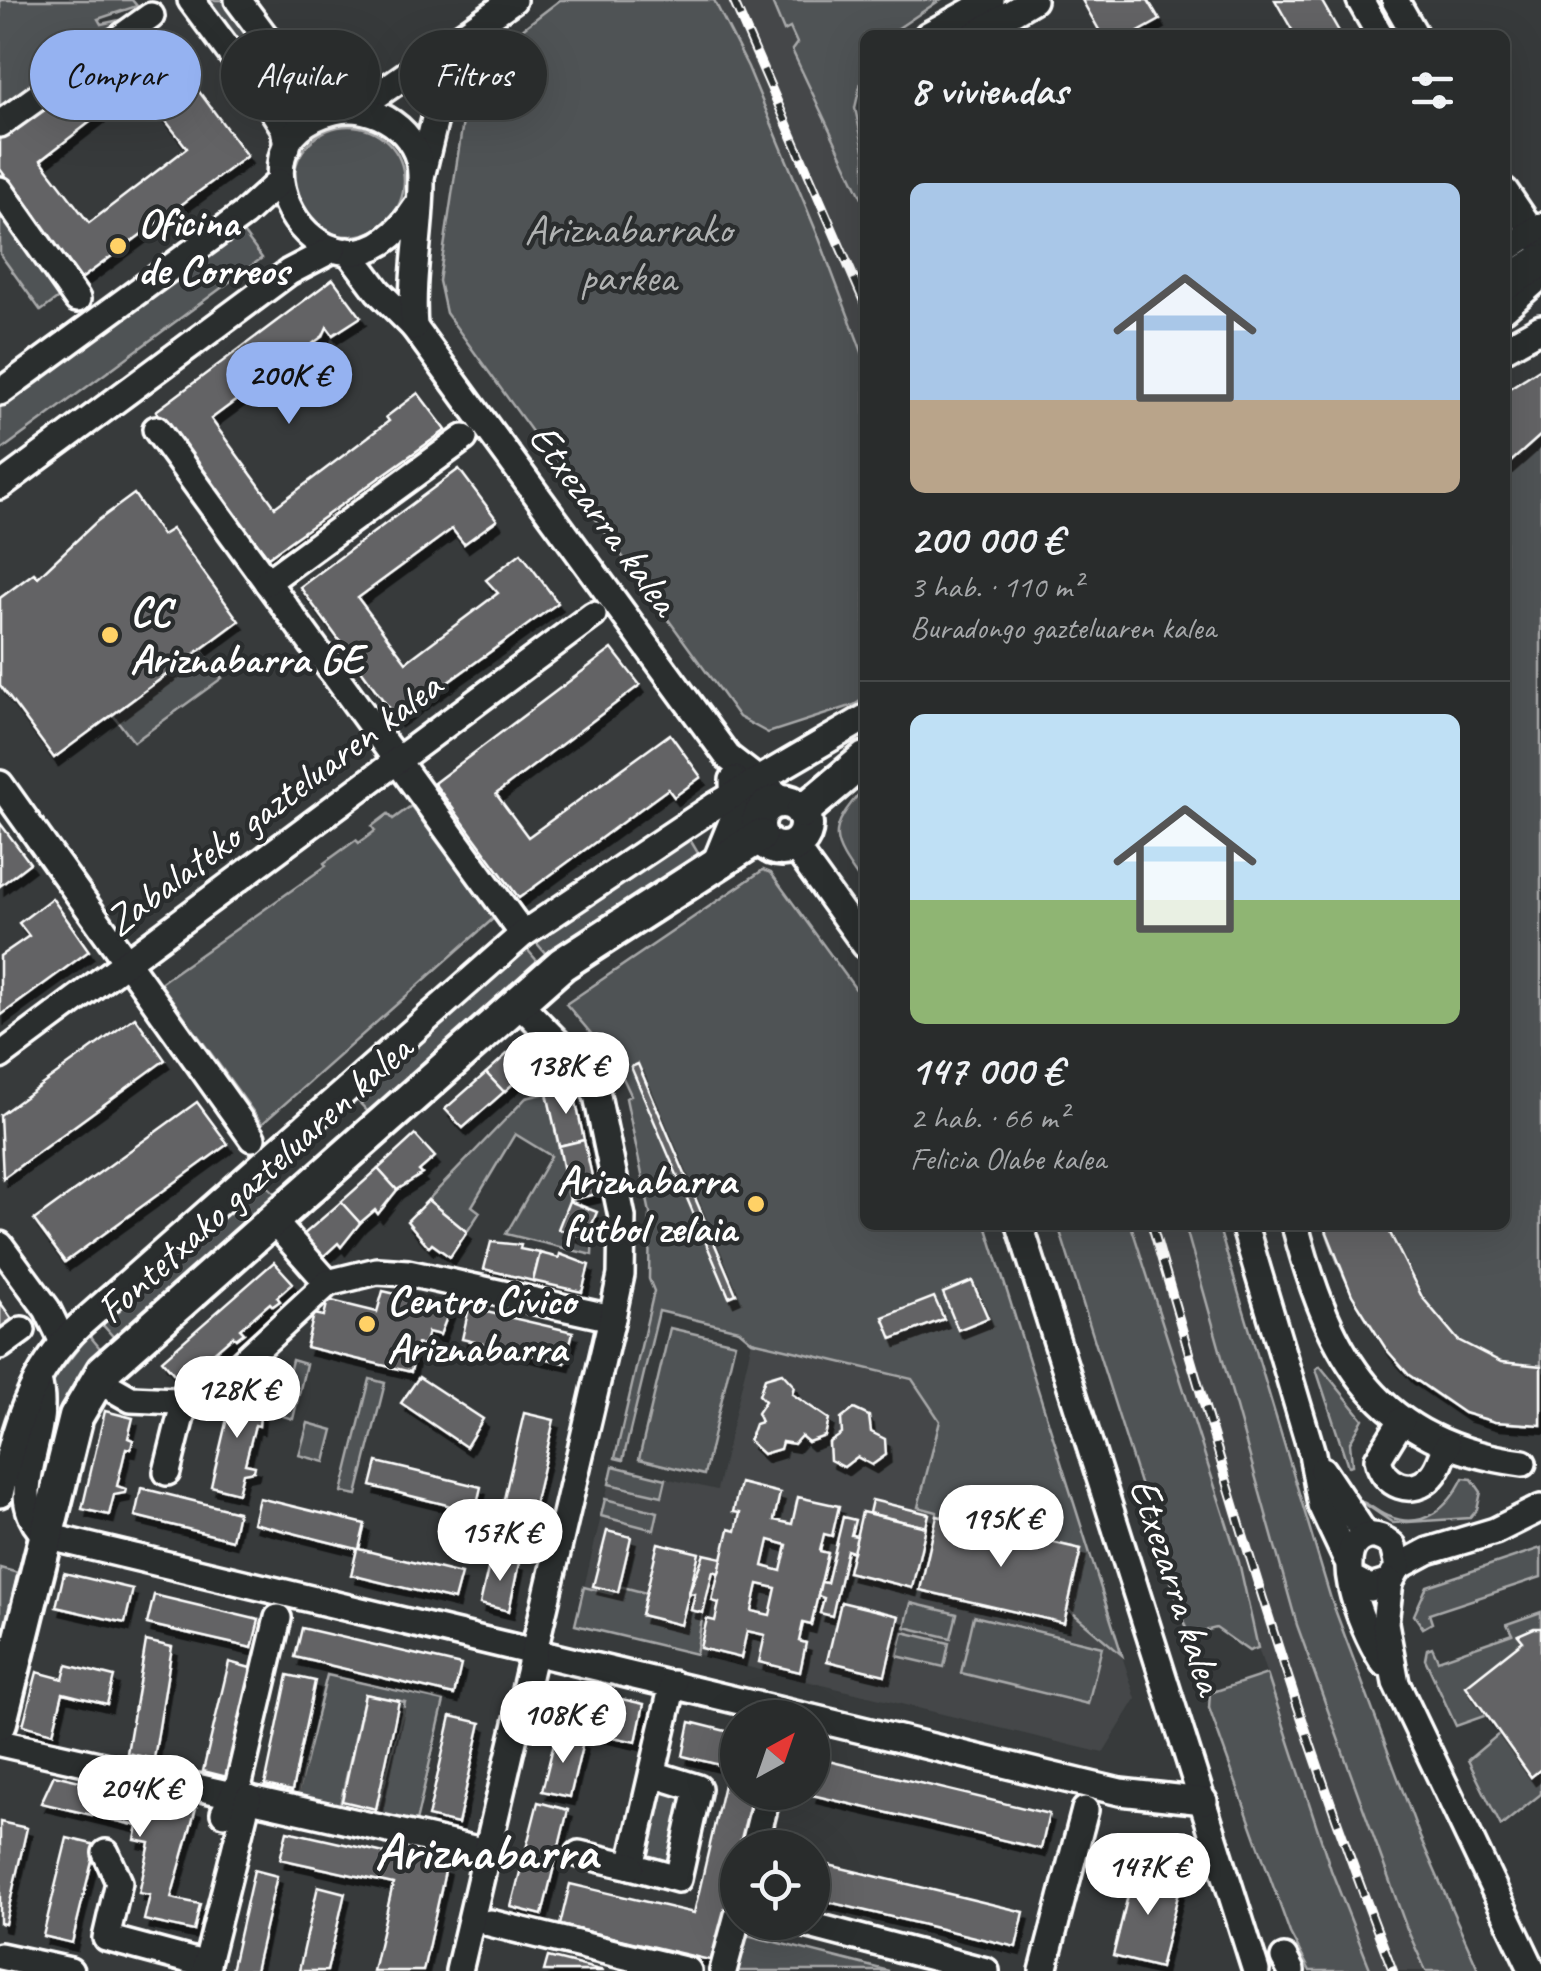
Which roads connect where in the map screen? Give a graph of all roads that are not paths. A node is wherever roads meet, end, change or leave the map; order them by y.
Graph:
1 (191, 0) edge
2 (238, 0) edge
3 (990, 0) edge
4 (1033, 0) edge
5 (1360, 0) edge
6 (1395, 0) edge
7 (504, 8) edge
8 (151, 16) dead end
9 (260, 30) edge
10 (937, 30) edge
11 (982, 30) edge
12 (1377, 30) edge
13 (1412, 30) edge
14 (380, 93) edge
15 (380, 115) edge
16 (312, 120) edge
17 (0, 124) edge
18 (288, 147) junction
19 (422, 173) junction
20 (279, 182) junction
21 (0, 190) edge
22 (1510, 202) edge
23 (417, 206) junction
24 (1528, 242) edge
25 (340, 250) junction
26 (1510, 275) edge
27 (1541, 276) edge
28 (78, 299) dead end
29 (1510, 304) edge
30 (414, 328) junction
31 (1541, 328) edge
32 (1510, 345) edge
33 (0, 392) edge
34 (156, 430) dead end
35 (464, 438) dead end
36 (0, 486) edge
37 (267, 582) junction
38 (593, 615) dead end
39 (860, 720) edge
40 (397, 760) junction
41 (860, 762) edge
42 (739, 779) junction
43 (0, 784) edge
44 (776, 817) junction
45 (794, 846) joint
46 (716, 861) junction
47 (524, 934) junction
48 (860, 938) edge
49 (130, 961) junction
50 (518, 1002) junction
51 (0, 1056) edge
52 (252, 1138) dead end
53 (272, 1221) junction
54 (1022, 1230) edge
55 (1245, 1230) edge
56 (1297, 1230) edge
57 (0, 1246) edge
58 (328, 1283) junction
59 (612, 1318) junction
60 (22, 1330) dead end
61 (63, 1342) junction
62 (0, 1346) edge
63 (36, 1377) junction
64 (96, 1379) junction
65 (184, 1404) junction
66 (1402, 1420) junction
67 (1446, 1446) junction
68 (1312, 1452) junction
69 (1523, 1463) dead end
70 (167, 1472) dead end
71 (0, 1494) edge
72 (1541, 1508) edge
73 (1508, 1521) junction
74 (46, 1536) junction
75 (1377, 1539) junction
76 (1349, 1568) junction
77 (1394, 1574) junction
78 (278, 1618) dead end
79 (532, 1651) junction
80 (1394, 1675) junction
81 (673, 1684) junction
82 (738, 1700) edge
83 (0, 1722) edge
84 (830, 1722) edge
85 (0, 1743) edge
86 (653, 1774) junction
87 (1204, 1801) junction
88 (235, 1802) junction
89 (1084, 1810) dead end
90 (487, 1852) junction
91 (106, 1853) dead end
92 (579, 1854) dead end
93 (632, 1866) junction
94 (490, 1923) dead end
95 (830, 1930) edge
96 (731, 1940) edge
97 (0, 1956) edge
98 (206, 1968) edge
99 (70, 1971) edge
100 (459, 1971) edge
101 (688, 1971) edge
102 (723, 1971) edge
103 (986, 1971) edge
104 (1044, 1971) edge
105 (1256, 1971) edge
106 (1533, 1971) edge

1 - 18 street
2 - 9 street
3 - 10 street
4 - 11 street
5 - 12 street
6 - 13 street
7 - 14 street
7 - 19 street
8 - 17 street
15 - 19 street
16 - 18 street
18 - 20 street
19 - 23 street
20 - 25 street
20 - 33 street
21 - 28 street
22 - 24 street
23 - 25 street
23 - 30 street
24 - 26 main road
25 - 30 street, Etxezarra kalea
25 - 36 street
27 - 29 street
30 - 42 street, Etxezarra kalea
31 - 32 street
34 - 37 street
35 - 37 street
37 - 40 street
38 - 40 street, Zabalateko gazteluaren kalea
39 - 42 street, Fontetxako gazteluaren kalea
40 - 47 street
40 - 49 street, Zabalateko gazteluaren kalea
41 - 44 main road, Fontetxako gazteluaren kalea
42 - 44 street, Etxezarra kalea
42 - 46 street
42 - 47 street, Fontetxako gazteluaren kalea
43 - 49 street
44 - 45 main road
44 - 46 main road, Fontetxako gazteluaren kalea
45 - 48 street
46 - 50 main road, Fontetxako gazteluaren kalea
47 - 61 street, Fontetxako gazteluaren kalea
49 - 51 street, Zabalateko gazteluaren kalea
49 - 52 street
50 - 53 main road, Fontetxako gazteluaren kalea
50 - 59 street
53 - 58 street
53 - 64 main road, Fontetxako gazteluaren kalea
54 - 87 street, Etxezarra kalea
55 - 68 street
56 - 66 street
57 - 61 street
58 - 59 street
58 - 65 street
59 - 79 street
60 - 62 street
61 - 63 street, Fontetxako gazteluaren kalea
63 - 71 street, Fontetxako gazteluaren kalea
63 - 74 street
64 - 65 street
64 - 74 main road, Fontetxako gazteluaren kalea
65 - 70 street
66 - 67 street
66 - 67 street
67 - 69 street
68 - 75 street
68 - 76 street
72 - 73 street
73 - 75 street
73 - 77 street
74 - 79 street
74 - 83 main road, Fontetxako gazteluaren kalea
75 - 76 street
75 - 77 street
76 - 77 street
76 - 80 street
77 - 80 street
78 - 88 street
79 - 81 street
79 - 90 street
80 - 106 street
81 - 82 street
81 - 86 street
84 - 87 street
85 - 88 street
86 - 93 street
86 - 93 street
87 - 105 street, Etxezarra kalea
88 - 90 street
88 - 98 street
89 - 104 street
90 - 100 street
91 - 98 street
92 - 93 street
94 - 101 street
95 - 103 street
96 - 102 street
97 - 99 street

